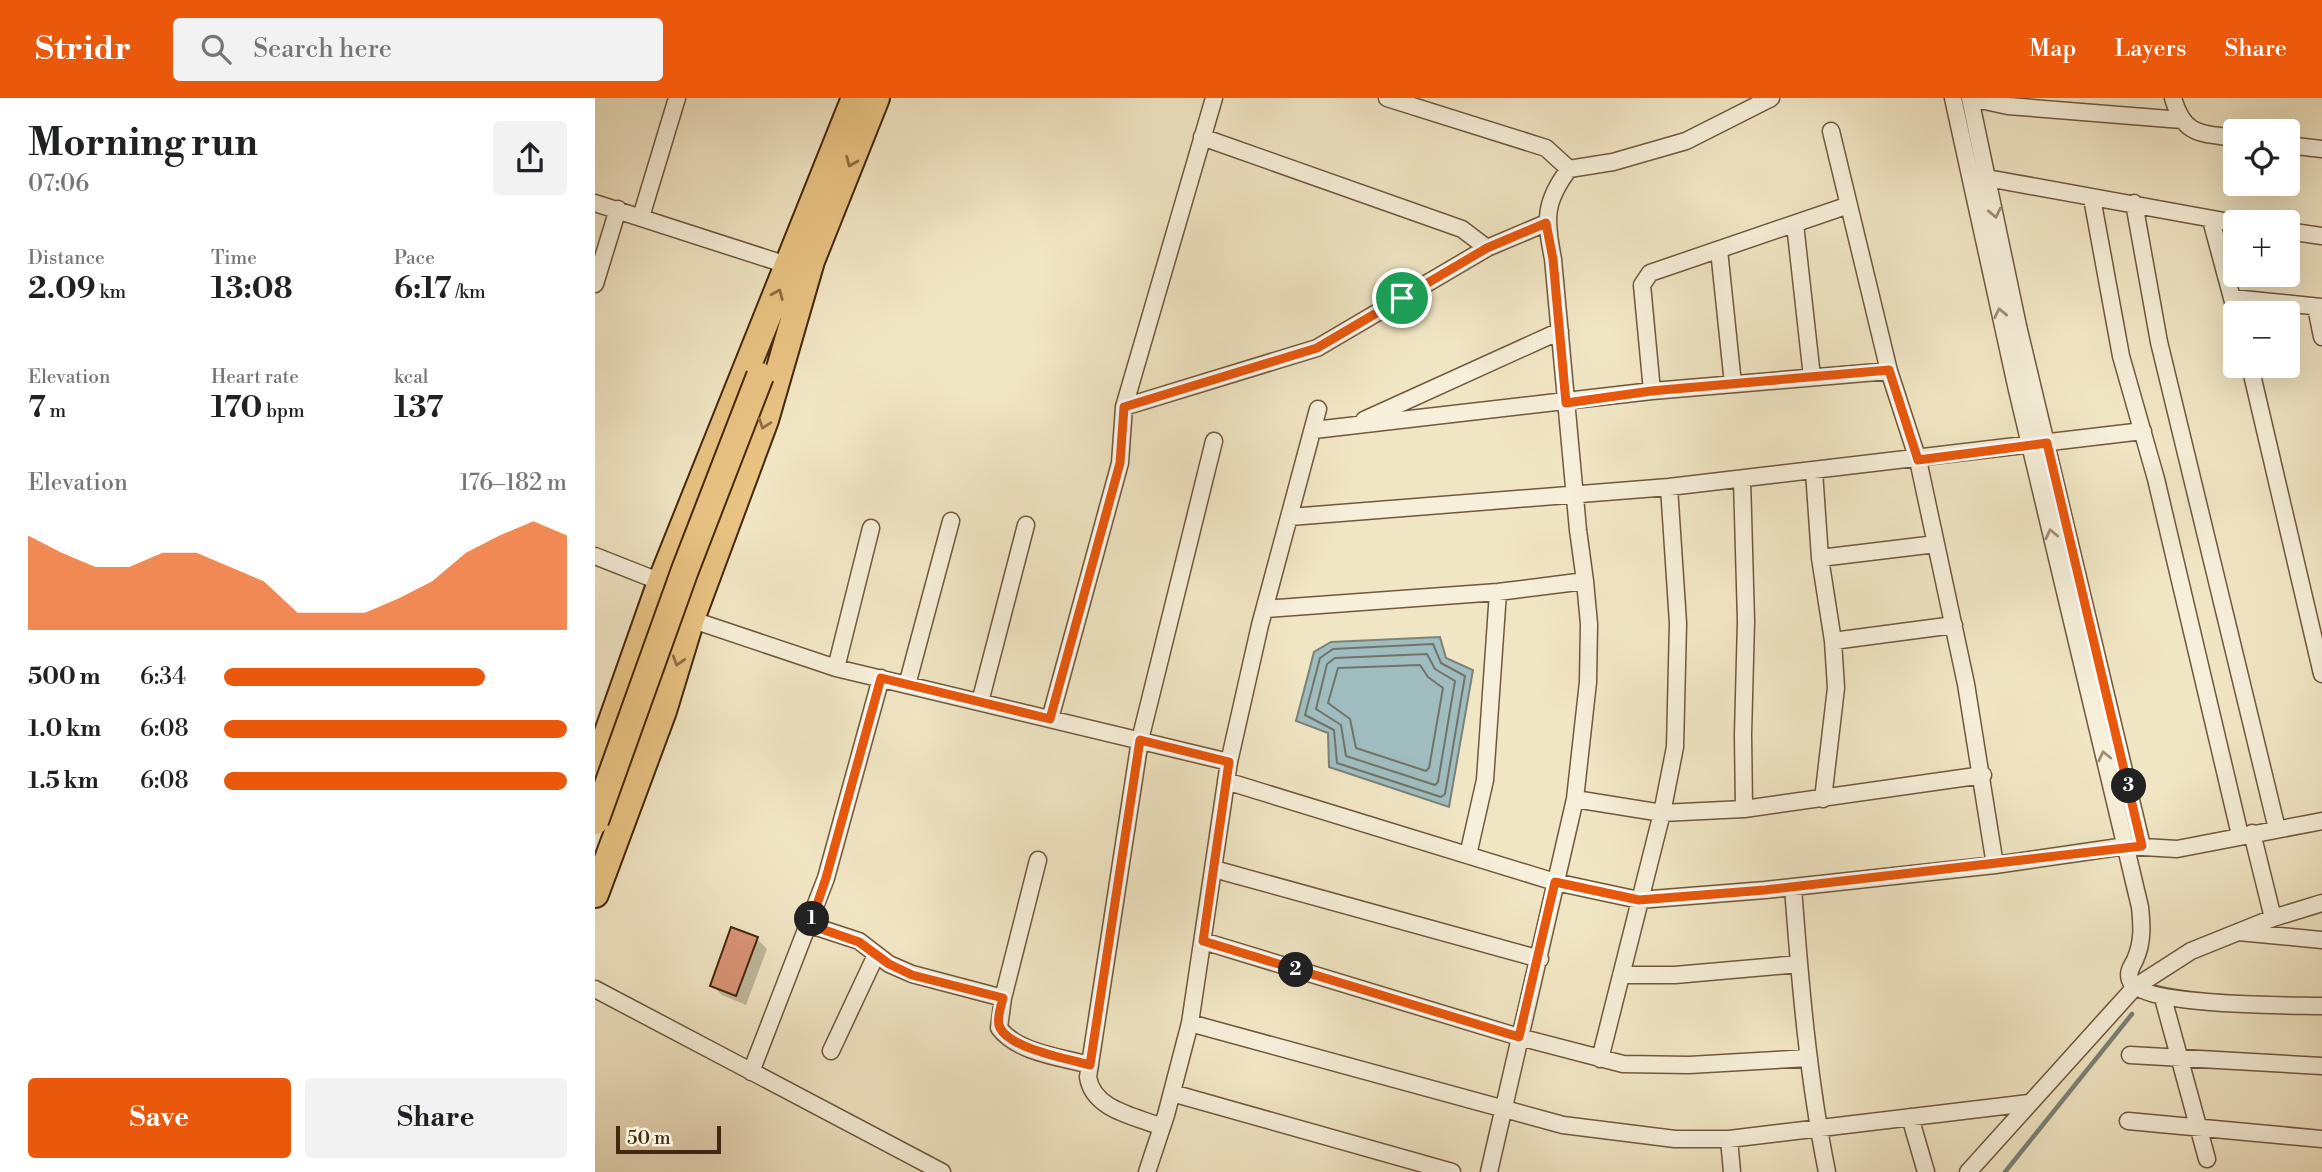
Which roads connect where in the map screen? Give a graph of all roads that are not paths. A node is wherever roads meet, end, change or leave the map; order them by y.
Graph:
1 (677, 98) edge
2 (855, 98) edge
3 (876, 98) edge
4 (1214, 98) edge
5 (1387, 98) edge
6 (1771, 98) edge
7 (1953, 98) edge
8 (1971, 98) edge
9 (2173, 98) edge
10 (2182, 120) junction
11 (1831, 131) dead end
12 (2223, 136) edge
13 (1202, 137) junction
14 (2300, 146) edge
15 (2322, 149) edge
16 (1569, 169) junction
17 (1987, 178) junction
18 (2092, 198) junction
19 (595, 203) edge
20 (2134, 203) junction
21 (1849, 205) junction
22 (618, 209) junction
23 (641, 217) junction
24 (2211, 220) junction
25 (2223, 222) edge
26 (1546, 223) junction
27 (1795, 224) junction
28 (2300, 233) edge
29 (2322, 236) edge
30 (1487, 248) junction
31 (1719, 250) junction
32 (790, 266) junction
33 (595, 284) edge
34 (2233, 301) edge
35 (2300, 307) edge
36 (2319, 307) edge
37 (763, 328) junction
38 (1560, 331) junction
39 (2322, 337) edge
40 (787, 346) junction
41 (1889, 370) junction
42 (761, 376) junction
43 (1812, 377) junction
44 (2253, 378) edge
45 (1733, 384) junction
46 (1651, 391) junction
47 (1566, 403) junction
48 (1124, 407) junction
49 (1318, 409) dead end
50 (1349, 426) junction
51 (1314, 430) junction
52 (2143, 431) junction
53 (1214, 441) dead end
54 (2030, 443) junction
55 (2047, 443) junction
56 (1918, 460) junction
57 (1814, 471) junction
58 (1742, 479) junction
59 (1669, 487) junction
60 (1574, 493) junction
61 (1290, 517) junction
62 (951, 521) dead end
63 (1026, 525) dead end
64 (871, 528) dead end
65 (1936, 544) junction
66 (595, 556) edge
67 (1820, 558) junction
68 (1585, 581) junction
69 (661, 582) junction
70 (1498, 592) junction
71 (651, 608) junction
72 (1265, 609) junction
73 (691, 620) junction
74 (1954, 625) junction
75 (1833, 641) junction
76 (836, 668) junction
77 (2322, 674) edge
78 (881, 678) junction
79 (907, 685) junction
80 (980, 702) junction
81 (1050, 719) junction
82 (1140, 740) junction
83 (1229, 762) junction
84 (595, 769) edge
85 (1983, 775) junction
86 (1226, 781) junction
87 (1575, 799) junction
88 (1823, 799) junction
89 (1744, 809) junction
90 (1661, 813) junction
91 (595, 821) edge
92 (2322, 821) edge
93 (2277, 829) junction
94 (2246, 834) junction
95 (2134, 846) junction
96 (1468, 855) junction
97 (1038, 860) dead end
98 (1995, 865) junction
99 (1214, 869) junction
100 (1555, 882) junction
101 (1793, 887) junction
102 (595, 894) edge
103 (1639, 900) junction
104 (2322, 903) edge
105 (2273, 918) junction
106 (810, 925) junction
107 (2238, 932) junction
108 (2322, 940) edge
109 (1203, 941) junction
110 (876, 955) junction
111 (1540, 959) junction
112 (1799, 964) junction
113 (1621, 975) junction
114 (2135, 987) junction
115 (595, 989) edge
116 (1003, 998) junction
117 (2163, 998) junction
118 (2322, 1006) edge
119 (1190, 1023) junction
120 (1519, 1037) junction
121 (831, 1051) dead end
122 (2130, 1055) dead end
123 (1809, 1058) junction
124 (2179, 1058) junction
125 (1600, 1059) junction
126 (1090, 1065) junction
127 (2322, 1066) edge
128 (751, 1072) junction
129 (1172, 1093) junction
130 (2029, 1103) junction
131 (1504, 1111) junction
132 (1910, 1117) junction
133 (2128, 1121) dead end
134 (1162, 1127) junction
135 (1818, 1128) junction
136 (2198, 1128) junction
137 (1729, 1139) junction
138 (2322, 1139) edge
139 (2207, 1159) dead end
140 (1151, 1171) edge
141 (942, 1172) edge
142 (1453, 1172) edge
143 (1489, 1172) edge
144 (1732, 1172) edge
145 (1827, 1172) edge
146 (1926, 1172) edge
147 (1969, 1172) edge

1 - 23 street
2 - 32 main road
3 -> 40 main road
4 - 13 street
5 - 16 street
6 - 16 street
54 -> 7 street
8 - 10 street
8 - 17 street
9 - 10 street
10 - 12 street
11 - 21 street
13 - 30 street
13 - 48 street
14 - 15 street
16 - 26 street
17 - 18 street
17 -> 55 street
18 - 20 street
18 - 52 street
19 - 22 street
20 - 24 street
20 - 93 street
21 - 27 street
21 - 41 street
22 - 23 street
22 - 33 street
23 - 32 street
24 - 25 street
24 - 34 street
26 - 30 street
26 - 38 street
27 - 31 street
27 - 43 street
28 - 29 street
30 - 48 street
31 - 45 street
31 - 46 street
37 -> 32 main road
35 - 36 street
36 - 39 street
37 - 42 main road
37 - 69 main road
38 - 47 street
38 - 50 street
40 - 42 main road
40 -> 73 main road
41 - 43 street
41 - 56 street
42 - 91 main road, bridge
43 - 45 street
44 - 77 street
45 - 46 street
46 - 47 street
47 - 50 street
47 - 60 street
48 - 81 street
49 - 51 street
50 - 51 street
51 - 61 street
52 - 55 street
52 - 94 street
53 - 82 street
54 - 55 street
54 - 56 street
95 -> 54 street
55 - 95 street
56 - 57 street
56 - 65 street
57 - 58 street
57 - 67 street
58 - 59 street
58 - 89 street
59 - 60 street
59 - 90 street
60 - 61 street
60 - 68 street
61 - 72 street
62 - 79 street
63 - 80 street
64 - 76 street
65 - 67 street
65 - 74 street
66 - 69 street
67 - 75 street
68 - 70 street
68 - 87 street
69 - 71 main road
70 - 72 street
70 - 96 street
71 - 73 street
71 - 84 main road
72 - 83 street
73 - 76 street
73 -> 102 main road
74 - 75 street
74 - 85 street
75 - 88 street
76 - 78 street
78 - 79 street
78 - 106 street
79 - 80 street
80 - 81 street
81 - 82 street
82 - 83 street
82 - 126 street
83 - 86 street
85 - 88 street
85 - 98 street
86 - 96 street
86 - 99 street
87 - 90 street
87 - 100 street
88 - 89 street
89 - 90 street
90 - 103 street
92 - 93 street
93 - 94 street
94 - 95 street
94 - 105 street
95 - 98 street
95 - 114 street
96 - 100 street
97 - 116 street
98 - 101 street
99 - 109 street
99 - 111 street
100 - 103 street
100 - 111 street
101 - 103 street
101 - 112 street
103 - 113 street
104 - 105 street
105 - 107 street
106 - 110 street
106 - 128 street
107 - 108 street
107 - 114 street
109 - 119 street
109 - 120 street
110 - 116 street
110 - 121 street
111 - 120 street
112 - 113 street
112 - 123 street
113 - 125 street
114 - 117 street
114 - 130 street
115 - 128 street
116 - 126 street
117 - 118 street
117 - 124 street
119 - 129 street
119 - 131 street
120 - 125 street
120 - 131 street
122 - 124 street
123 - 125 street
123 - 135 street
124 - 127 street
124 - 136 street
126 - 134 street
128 - 141 street
129 - 134 street
129 - 142 street
130 - 132 street
130 - 147 street
131 - 137 street
131 - 143 street
132 - 135 street
132 - 146 street
133 - 136 street
134 - 140 street
135 - 137 street
135 - 145 street
136 - 138 street
136 - 139 street
137 - 144 street

